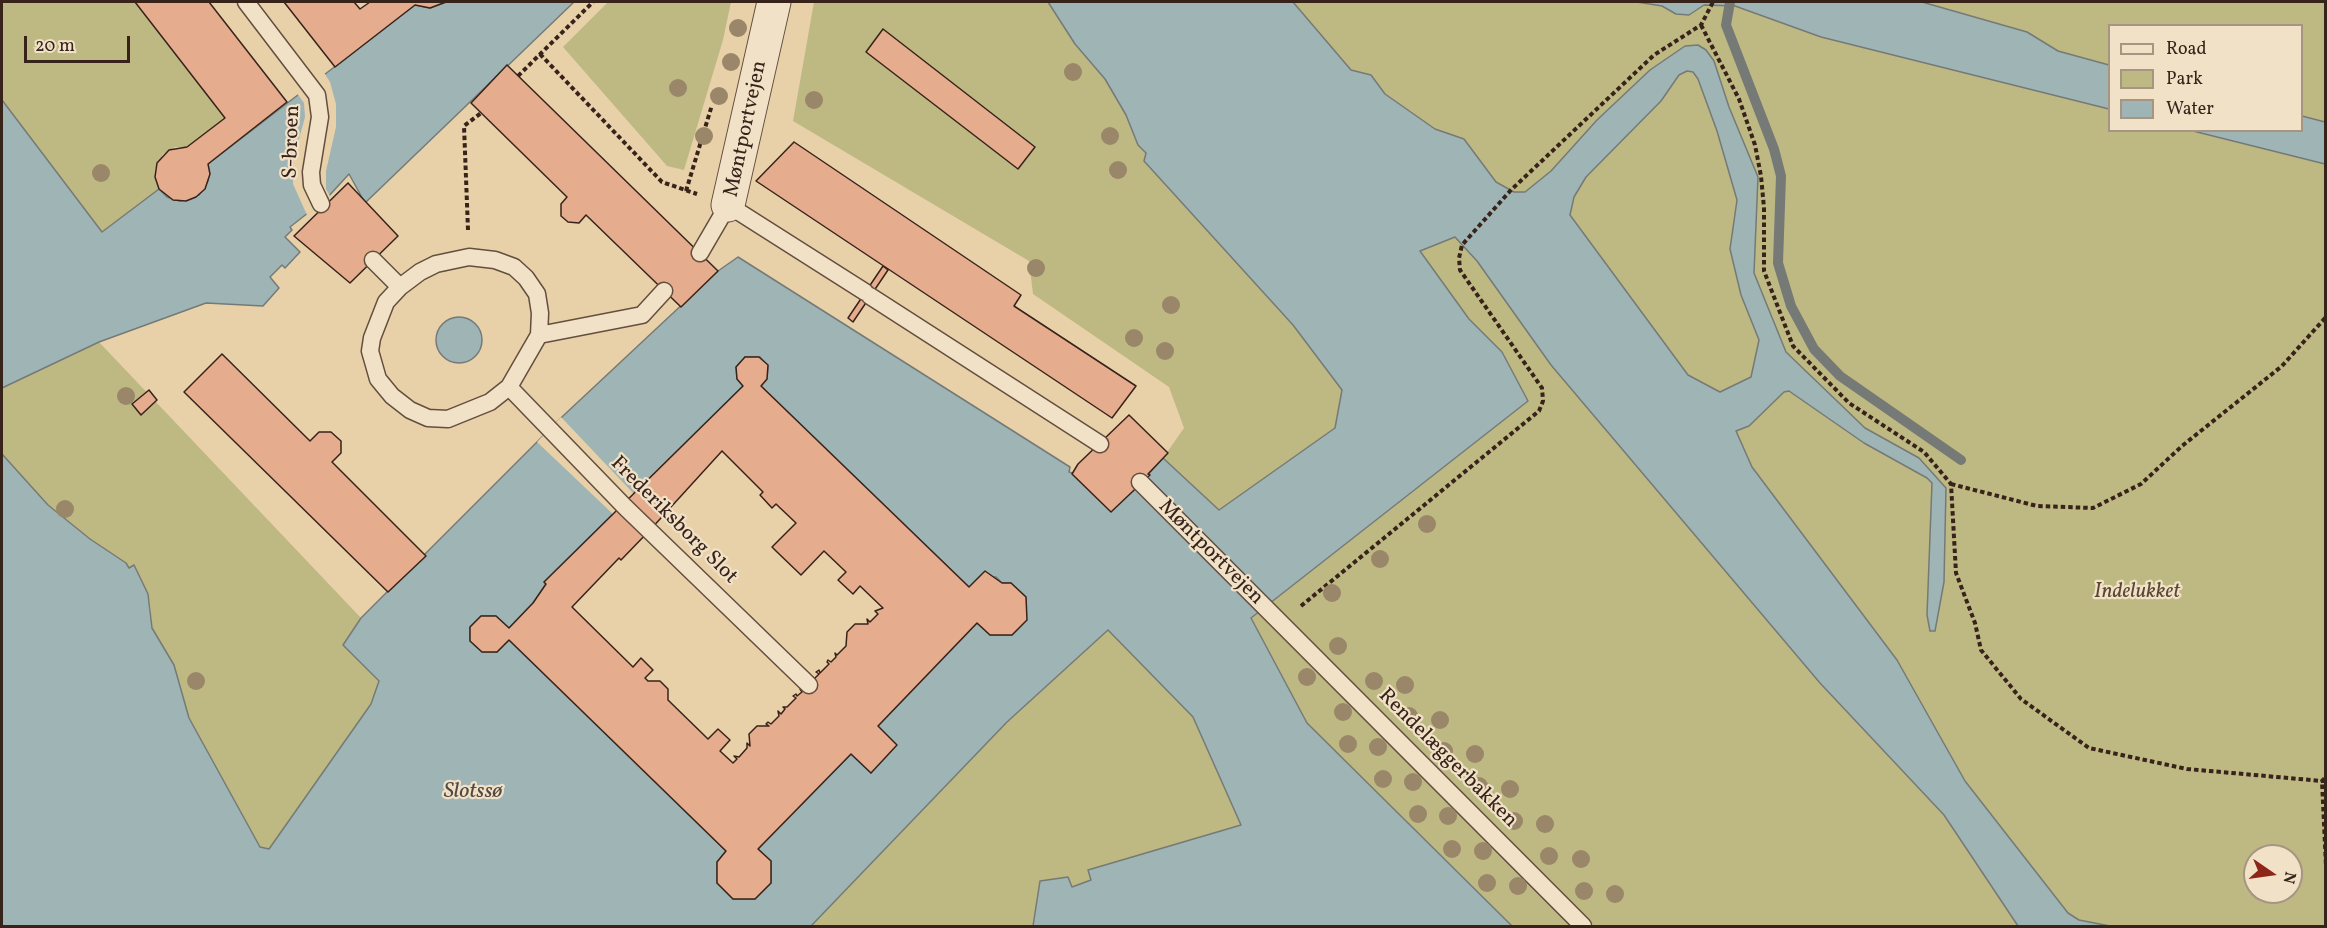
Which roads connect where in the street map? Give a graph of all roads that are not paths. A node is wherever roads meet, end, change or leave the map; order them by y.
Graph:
1 (246, 2) edge
2 (774, 2) edge
3 (321, 204) dead end
4 (728, 205) junction
5 (700, 253) dead end
6 (373, 261) dead end
7 (400, 287) junction
8 (664, 291) dead end
9 (538, 335) junction
10 (509, 387) junction
11 (1100, 444) dead end
12 (1140, 482) dead end
13 (1280, 623) joint
14 (809, 685) dead end
15 (1583, 927) edge

1 - 3 lane, S-broen
2 - 4 street, Møntportvejen
4 - 5 lane
4 - 11 lane, Møntportvejen
6 - 7 lane
7 - 9 lane
7 - 10 lane
8 - 9 lane
9 - 10 lane
10 - 14 lane, Frederiksborg Slot
12 - 13 lane, Møntportvejen
13 - 15 lane, Rendelæggerbakken

